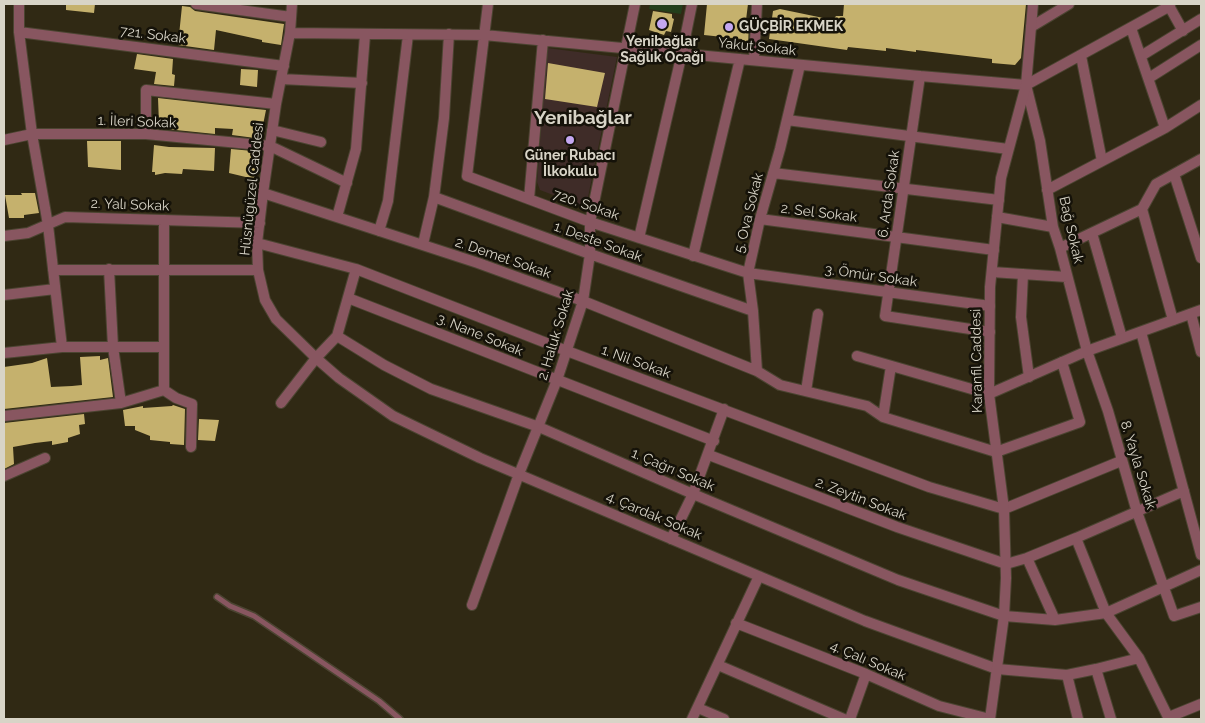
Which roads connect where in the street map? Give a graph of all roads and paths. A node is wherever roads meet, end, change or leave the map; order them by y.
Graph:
1 (19, 4) edge
2 (196, 4) edge
3 (292, 4) edge
4 (488, 4) edge
5 (635, 4) edge
6 (692, 4) edge
7 (757, 4) edge
8 (1033, 4) edge
9 (1069, 4) edge
10 (1169, 5) edge
11 (291, 16) junction
12 (1201, 19) edge
13 (1031, 27) junction
14 (1131, 28) junction
15 (1183, 31) junction
16 (19, 32) junction
17 (290, 33) junction
18 (449, 34) junction
19 (365, 35) junction
20 (408, 35) junction
21 (484, 35) junction
22 (543, 40) junction
23 (1201, 45) edge
24 (627, 48) junction
25 (682, 53) junction
26 (1080, 56) junction
27 (1142, 56) junction
28 (740, 59) junction
29 (754, 60) junction
30 (800, 65) junction
31 (284, 66) junction
32 (920, 76) junction
33 (1149, 78) junction
34 (282, 79) junction
35 (362, 84) junction
36 (1026, 85) junction
37 (276, 104) junction
38 (1201, 105) edge
39 (787, 120) junction
40 (1165, 128) junction
41 (272, 130) junction
42 (32, 134) junction
43 (146, 134) junction
44 (911, 135) junction
45 (4, 140) edge
46 (321, 142) dead end
47 (270, 146) junction
48 (1008, 149) junction
49 (1201, 159) edge
50 (1102, 161) junction
51 (773, 173) junction
52 (1174, 174) junction
53 (347, 183) junction
54 (903, 189) junction
55 (1048, 190) junction
56 (263, 193) junction
57 (434, 197) junction
58 (529, 199) junction
59 (999, 200) junction
60 (1142, 209) junction
61 (337, 217) junction
62 (997, 217) junction
63 (760, 219) junction
64 (164, 220) junction
65 (590, 222) junction
66 (260, 223) junction
67 (48, 225) junction
68 (1053, 227) junction
69 (379, 231) junction
70 (1092, 233) junction
71 (4, 236) edge
72 (897, 237) junction
73 (639, 238) junction
74 (257, 243) junction
75 (423, 244) junction
76 (1060, 248) junction
77 (994, 250) junction
78 (590, 254) junction
79 (693, 256) junction
80 (1201, 258) edge
81 (356, 268) junction
82 (109, 269) junction
83 (53, 270) junction
84 (164, 270) junction
85 (258, 270) junction
86 (992, 272) junction
87 (748, 273) junction
88 (1023, 274) junction
89 (1067, 277) junction
90 (55, 289) junction
91 (889, 292) junction
92 (4, 294) edge
93 (348, 298) junction
94 (583, 301) junction
95 (990, 306) junction
96 (754, 311) junction
97 (1196, 312) edge
98 (818, 314) dead end
99 (1173, 320) junction
100 (990, 332) junction
101 (1141, 332) junction
102 (337, 336) junction
103 (1122, 338) junction
104 (62, 347) junction
105 (113, 347) junction
106 (164, 347) junction
107 (567, 351) junction
108 (1087, 351) junction
109 (1201, 352) edge
110 (4, 353) edge
111 (856, 356) dead end
112 (316, 358) junction
113 (1062, 362) junction
114 (891, 366) junction
115 (756, 371) junction
116 (1029, 377) junction
117 (557, 380) junction
118 (164, 390) junction
119 (806, 391) junction
120 (989, 394) junction
121 (121, 403) junction
122 (281, 403) dead end
123 (724, 409) junction
124 (4, 416) edge
125 (883, 417) junction
126 (539, 427) junction
127 (714, 441) junction
128 (191, 447) dead end
129 (996, 452) junction
130 (709, 455) junction
131 (45, 458) dead end
132 (1121, 461) junction
133 (519, 474) junction
134 (4, 476) edge
135 (1184, 491) junction
136 (693, 494) junction
137 (1004, 509) junction
138 (1137, 512) junction
139 (1197, 523) edge
140 (1076, 538) junction
141 (671, 539) junction
142 (1201, 555) edge
143 (1028, 558) junction
144 (1006, 564) junction
145 (1201, 570) edge
146 (758, 576) junction
147 (1165, 587) junction
148 (217, 597) dead end
149 (472, 606) dead end
150 (1200, 610) edge
151 (1106, 613) junction
152 (1004, 616) junction
153 (1055, 620) junction
154 (736, 623) junction
155 (1138, 658) junction
156 (718, 665) junction
157 (997, 668) junction
158 (1096, 669) junction
159 (866, 674) junction
160 (1066, 675) junction
161 (1201, 704) edge
162 (698, 708) junction
163 (1169, 718) edge
164 (400, 719) edge
165 (692, 719) edge
166 (724, 719) edge
167 (844, 719) edge
168 (850, 719) edge
169 (990, 719) edge
170 (1078, 719) edge
171 (1111, 719) edge

1 - 16 street
2 - 11 street
3 - 11 street, Hüsnügüzel Caddesi
4 - 21 street, 720. Sokak
5 - 24 street, 2. Haluk Sokak
6 - 25 street
7 - 29 street
8 - 13 street, Karanfil Caddesi
9 - 13 street
10 - 14 street
10 - 15 street
11 - 17 street, Hüsnügüzel Caddesi
12 - 15 street
13 - 36 street, Karanfil Caddesi
14 - 26 street
14 - 27 street
15 - 27 street
16 - 31 street, 721. Sokak
16 - 42 street
17 - 19 street, Yakut Sokak
17 - 31 street, Hüsnügüzel Caddesi
18 - 20 street, Yakut Sokak
18 - 21 street, Yakut Sokak
18 - 57 street
19 - 20 street, Yakut Sokak
19 - 35 street
20 - 69 street
21 - 22 street, Yakut Sokak
21 - 58 street, 720. Sokak
22 - 24 street, Yakut Sokak
22 - 58 street
23 - 33 street
24 - 25 street, Yakut Sokak
24 - 65 street, 2. Haluk Sokak
25 - 28 street, Yakut Sokak
25 - 73 street
26 - 36 street
26 - 50 street
27 - 33 street
28 - 29 street, Yakut Sokak
28 - 79 street
29 - 30 street, Yakut Sokak
30 - 32 street, Yakut Sokak
30 - 39 street, 5. Ova Sokak
31 - 34 street, Hüsnügüzel Caddesi
32 - 36 street, Yakut Sokak
32 - 44 street, 6. Arda Sokak
33 - 40 street
34 - 35 street
34 - 37 street, Hüsnügüzel Caddesi
35 - 53 street
36 - 48 street, Karanfil Caddesi
36 - 55 street, Bağ Sokak
37 - 41 street, Hüsnügüzel Caddesi
37 - 43 street
38 - 40 street
39 - 44 street
39 - 51 street, 5. Ova Sokak
40 - 50 street
41 - 46 street
41 - 47 street, Hüsnügüzel Caddesi
42 - 43 street, 1. İleri Sokak
42 - 45 street, 1. İleri Sokak
42 - 67 street
43 - 47 street, 1. İleri Sokak
44 - 48 street
44 - 54 street, 6. Arda Sokak
47 - 53 street
47 - 56 street, Hüsnügüzel Caddesi
48 - 59 street, Karanfil Caddesi
49 - 52 street
50 - 55 street
51 - 54 street
51 - 63 street, 5. Ova Sokak
52 - 60 street
52 - 80 street
53 - 61 street
54 - 59 street
54 - 72 street, 6. Arda Sokak
55 - 68 street, Bağ Sokak
56 - 61 street, 2. Demet Sokak
56 - 66 street, Hüsnügüzel Caddesi
57 - 75 street
57 - 78 street, 1. Deste Sokak
58 - 65 street, 720. Sokak
59 - 62 street, Karanfil Caddesi
60 - 70 street
60 - 99 street
61 - 69 street, 2. Demet Sokak
62 - 68 street
62 - 77 street, Karanfil Caddesi
63 - 72 street, 2. Sel Sokak
63 - 87 street, 5. Ova Sokak
64 - 66 street, 2. Yalı Sokak
64 - 67 street, 2. Yalı Sokak
64 - 84 street
65 - 73 street, 720. Sokak
65 - 78 street, 2. Haluk Sokak
66 - 74 street, Hüsnügüzel Caddesi
67 - 71 street, 2. Yalı Sokak
67 - 83 street
68 - 76 street, Bağ Sokak
69 - 75 street, 2. Demet Sokak
70 - 76 street
70 - 103 street
72 - 77 street, 2. Sel Sokak
72 - 91 street, 6. Arda Sokak
73 - 79 street, 720. Sokak
74 - 81 street, 1. Nil Sokak
74 - 85 street, Hüsnügüzel Caddesi
75 - 94 street, 2. Demet Sokak
76 - 89 street, Bağ Sokak
77 - 86 street, Karanfil Caddesi
78 - 94 street, 2. Haluk Sokak
78 - 96 street, 1. Deste Sokak
79 - 87 street, 720. Sokak
81 - 93 street
81 - 107 street, 1. Nil Sokak
82 - 83 street
82 - 84 street
82 - 105 street
83 - 90 street
84 - 85 street
84 - 106 street
85 - 112 street, Hüsnügüzel Caddesi
86 - 88 street
86 - 95 street, Karanfil Caddesi
87 - 91 street, 3. Ömür Sokak
87 - 96 street, 5. Ova Sokak
88 - 89 street
88 - 116 street
89 - 108 street, Bağ Sokak
90 - 92 street
90 - 104 street
91 - 95 street, 3. Ömür Sokak
91 - 100 street, 6. Arda Sokak
93 - 102 street
93 - 117 street, 3. Nane Sokak
94 - 107 street, 2. Haluk Sokak
94 - 115 street, 2. Demet Sokak
95 - 100 street, Karanfil Caddesi
96 - 115 street, 5. Ova Sokak
97 - 99 street
97 - 109 street
98 - 119 street
99 - 101 street
100 - 120 street, Karanfil Caddesi
101 - 103 street
101 - 135 street
102 - 112 street
102 - 126 street, 1. Çağrı Sokak
103 - 108 street
104 - 105 street
104 - 110 street
105 - 106 street
105 - 121 street
106 - 118 street
107 - 117 street, 2. Haluk Sokak
107 - 123 street, 1. Nil Sokak
108 - 113 street
108 - 132 street, 8. Yayla Sokak
111 - 114 street
112 - 122 street
112 - 133 street, 4. Çardak Sokak
113 - 116 street
113 - 129 street
114 - 120 street
114 - 125 street
115 - 119 street, 2. Demet Sokak
116 - 120 street
117 - 126 street, 2. Haluk Sokak
117 - 127 street, 3. Nane Sokak
118 - 121 street
118 - 128 street
119 - 125 street, 2. Demet Sokak
120 - 129 street, Karanfil Caddesi
121 - 124 street
123 - 127 street
123 - 137 street, 1. Nil Sokak
125 - 129 street, 2. Demet Sokak
126 - 133 street, 2. Haluk Sokak
126 - 136 street, 1. Çağrı Sokak
127 - 130 street
129 - 137 street, Karanfil Caddesi
130 - 136 street
130 - 144 street, 2. Zeytin Sokak
131 - 134 street
132 - 137 street
132 - 138 street, 8. Yayla Sokak
133 - 141 street, 4. Çardak Sokak
133 - 149 street, 2. Haluk Sokak
135 - 138 street
135 - 139 street
136 - 141 street
136 - 152 street, 1. Çağrı Sokak
137 - 144 street, Karanfil Caddesi
138 - 140 street
138 - 147 street, 8. Yayla Sokak
139 - 142 street
140 - 143 street
140 - 151 street
141 - 146 street, 4. Çardak Sokak
143 - 144 street
143 - 153 street
144 - 152 street, Karanfil Caddesi
145 - 147 street, 1. Çağrı Sokak
146 - 154 street
146 - 157 street, 4. Çardak Sokak
147 - 150 street, 8. Yayla Sokak
147 - 151 street, 1. Çağrı Sokak
148 - 164 lane
151 - 153 street, 1. Çağrı Sokak
151 - 155 street
152 - 153 street, 1. Çağrı Sokak
152 - 157 street, Karanfil Caddesi
154 - 156 street
154 - 159 street, 4. Çalı Sokak
155 - 158 street, 4. Çardak Sokak
155 - 163 street
156 - 162 street
156 - 167 street
157 - 160 street, 4. Çardak Sokak
157 - 169 street, Karanfil Caddesi
158 - 160 street, 4. Çardak Sokak
158 - 171 street
159 - 168 street
159 - 169 street, 4. Çalı Sokak
160 - 170 street
161 - 163 street
162 - 165 street
162 - 166 street

